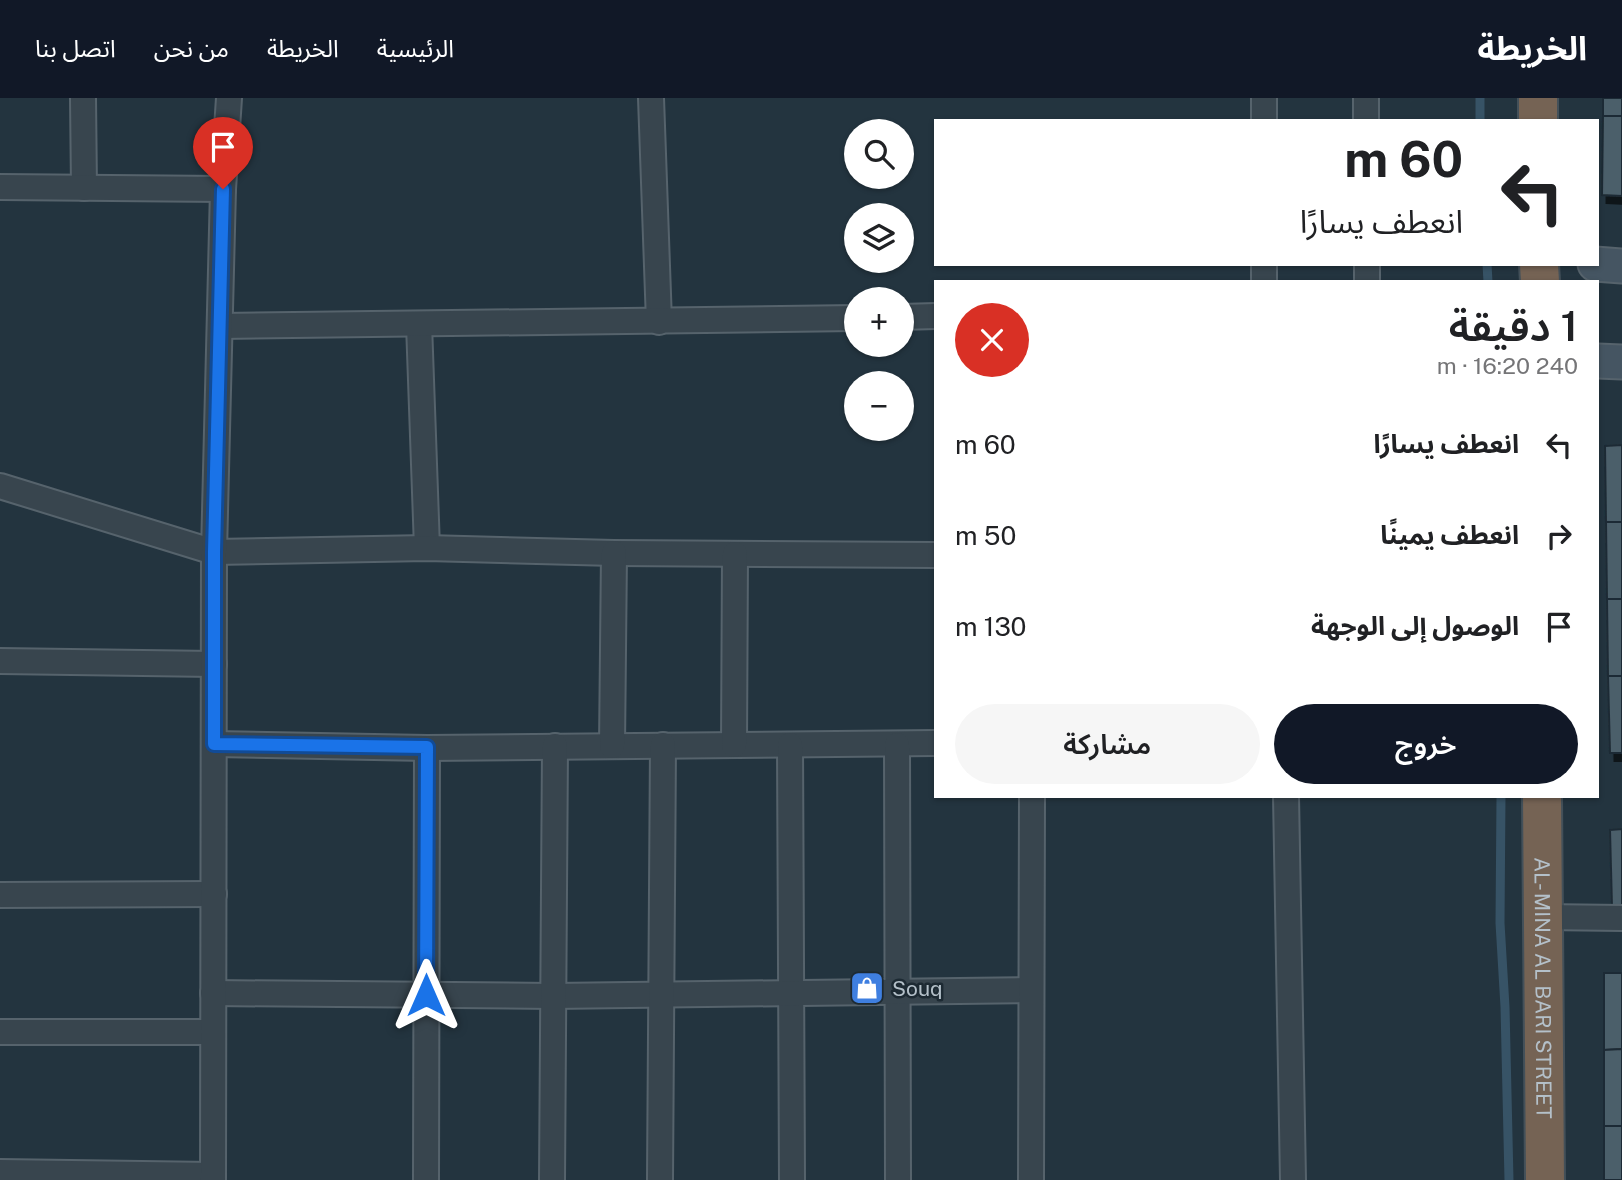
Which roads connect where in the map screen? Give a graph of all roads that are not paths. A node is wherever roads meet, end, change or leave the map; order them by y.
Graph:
1 (83, 98) edge
2 (229, 98) edge
3 (651, 98) edge
4 (1264, 98) edge
5 (1366, 98) edge
6 (1538, 98) edge
7 (1264, 119) edge
8 (1366, 119) edge
9 (1538, 119) edge
10 (0, 187) edge
11 (83, 188) junction
12 (223, 189) junction
13 (1599, 264) edge
14 (1622, 266) edge
15 (934, 316) edge
16 (914, 317) edge
17 (844, 318) edge
18 (659, 322) junction
19 (419, 324) junction
20 (221, 326) junction
21 (1599, 361) edge
22 (1622, 362) edge
23 (0, 486) edge
24 (427, 548) junction
25 (214, 552) junction
26 (614, 553) junction
27 (735, 554) junction
28 (934, 555) edge
29 (0, 661) edge
30 (214, 664) junction
31 (934, 743) edge
32 (214, 744) junction
33 (897, 744) junction
34 (663, 745) junction
35 (734, 745) junction
36 (790, 745) junction
37 (555, 746) junction
38 (612, 746) junction
39 (427, 747) junction
40 (1032, 798) edge
41 (1286, 798) edge
42 (1542, 798) edge
43 (214, 894) junction
44 (0, 895) edge
45 (1543, 917) junction
46 (1622, 918) edge
47 (1031, 990) junction
48 (897, 992) junction
49 (213, 993) junction
50 (662, 994) junction
51 (791, 994) junction
52 (426, 995) junction
53 (553, 996) junction
54 (0, 1032) edge
55 (213, 1032) junction
56 (0, 1172) edge
57 (213, 1178) edge
58 (426, 1180) edge
59 (552, 1180) edge
60 (660, 1180) edge
61 (792, 1180) edge
62 (898, 1180) edge
63 (1031, 1180) edge
64 (1293, 1180) edge
65 (1545, 1180) edge

1 - 11 street
2 - 12 street
3 - 18 street
4 - 7 street
5 - 8 street
6 - 9 highway
10 - 11 street
11 - 12 street
12 - 20 street
13 - 14 main road
15 - 16 street
17 - 18 street
18 - 19 street
19 - 20 street
19 - 24 street
20 - 25 street
21 - 22 main road
23 - 25 street
24 - 25 street
24 - 26 street
25 - 30 street
26 - 27 street
26 - 38 street
27 - 28 street
27 - 35 street
29 - 30 street
30 - 32 street
31 - 33 street
32 - 39 street
32 - 43 street
33 - 36 street
33 - 48 street
34 - 35 street
34 - 38 street
34 - 50 street
35 - 36 street
36 - 51 street
37 - 38 street
37 - 39 street
37 - 53 street
39 - 52 street
40 - 47 street
41 - 64 street
42 - 45 highway, AL- MINA AL BARI STREET
43 - 44 street
43 - 49 street
45 - 46 street
45 - 65 highway, AL- MINA AL BARI STREET
47 - 48 street
47 - 63 street
48 - 51 street
48 - 62 street
49 - 52 street
49 - 55 street
50 - 51 street
50 - 53 street
50 - 60 street
51 - 61 street
52 - 53 street
52 - 58 street
53 - 59 street
54 - 55 street
55 - 57 street
56 - 57 street

